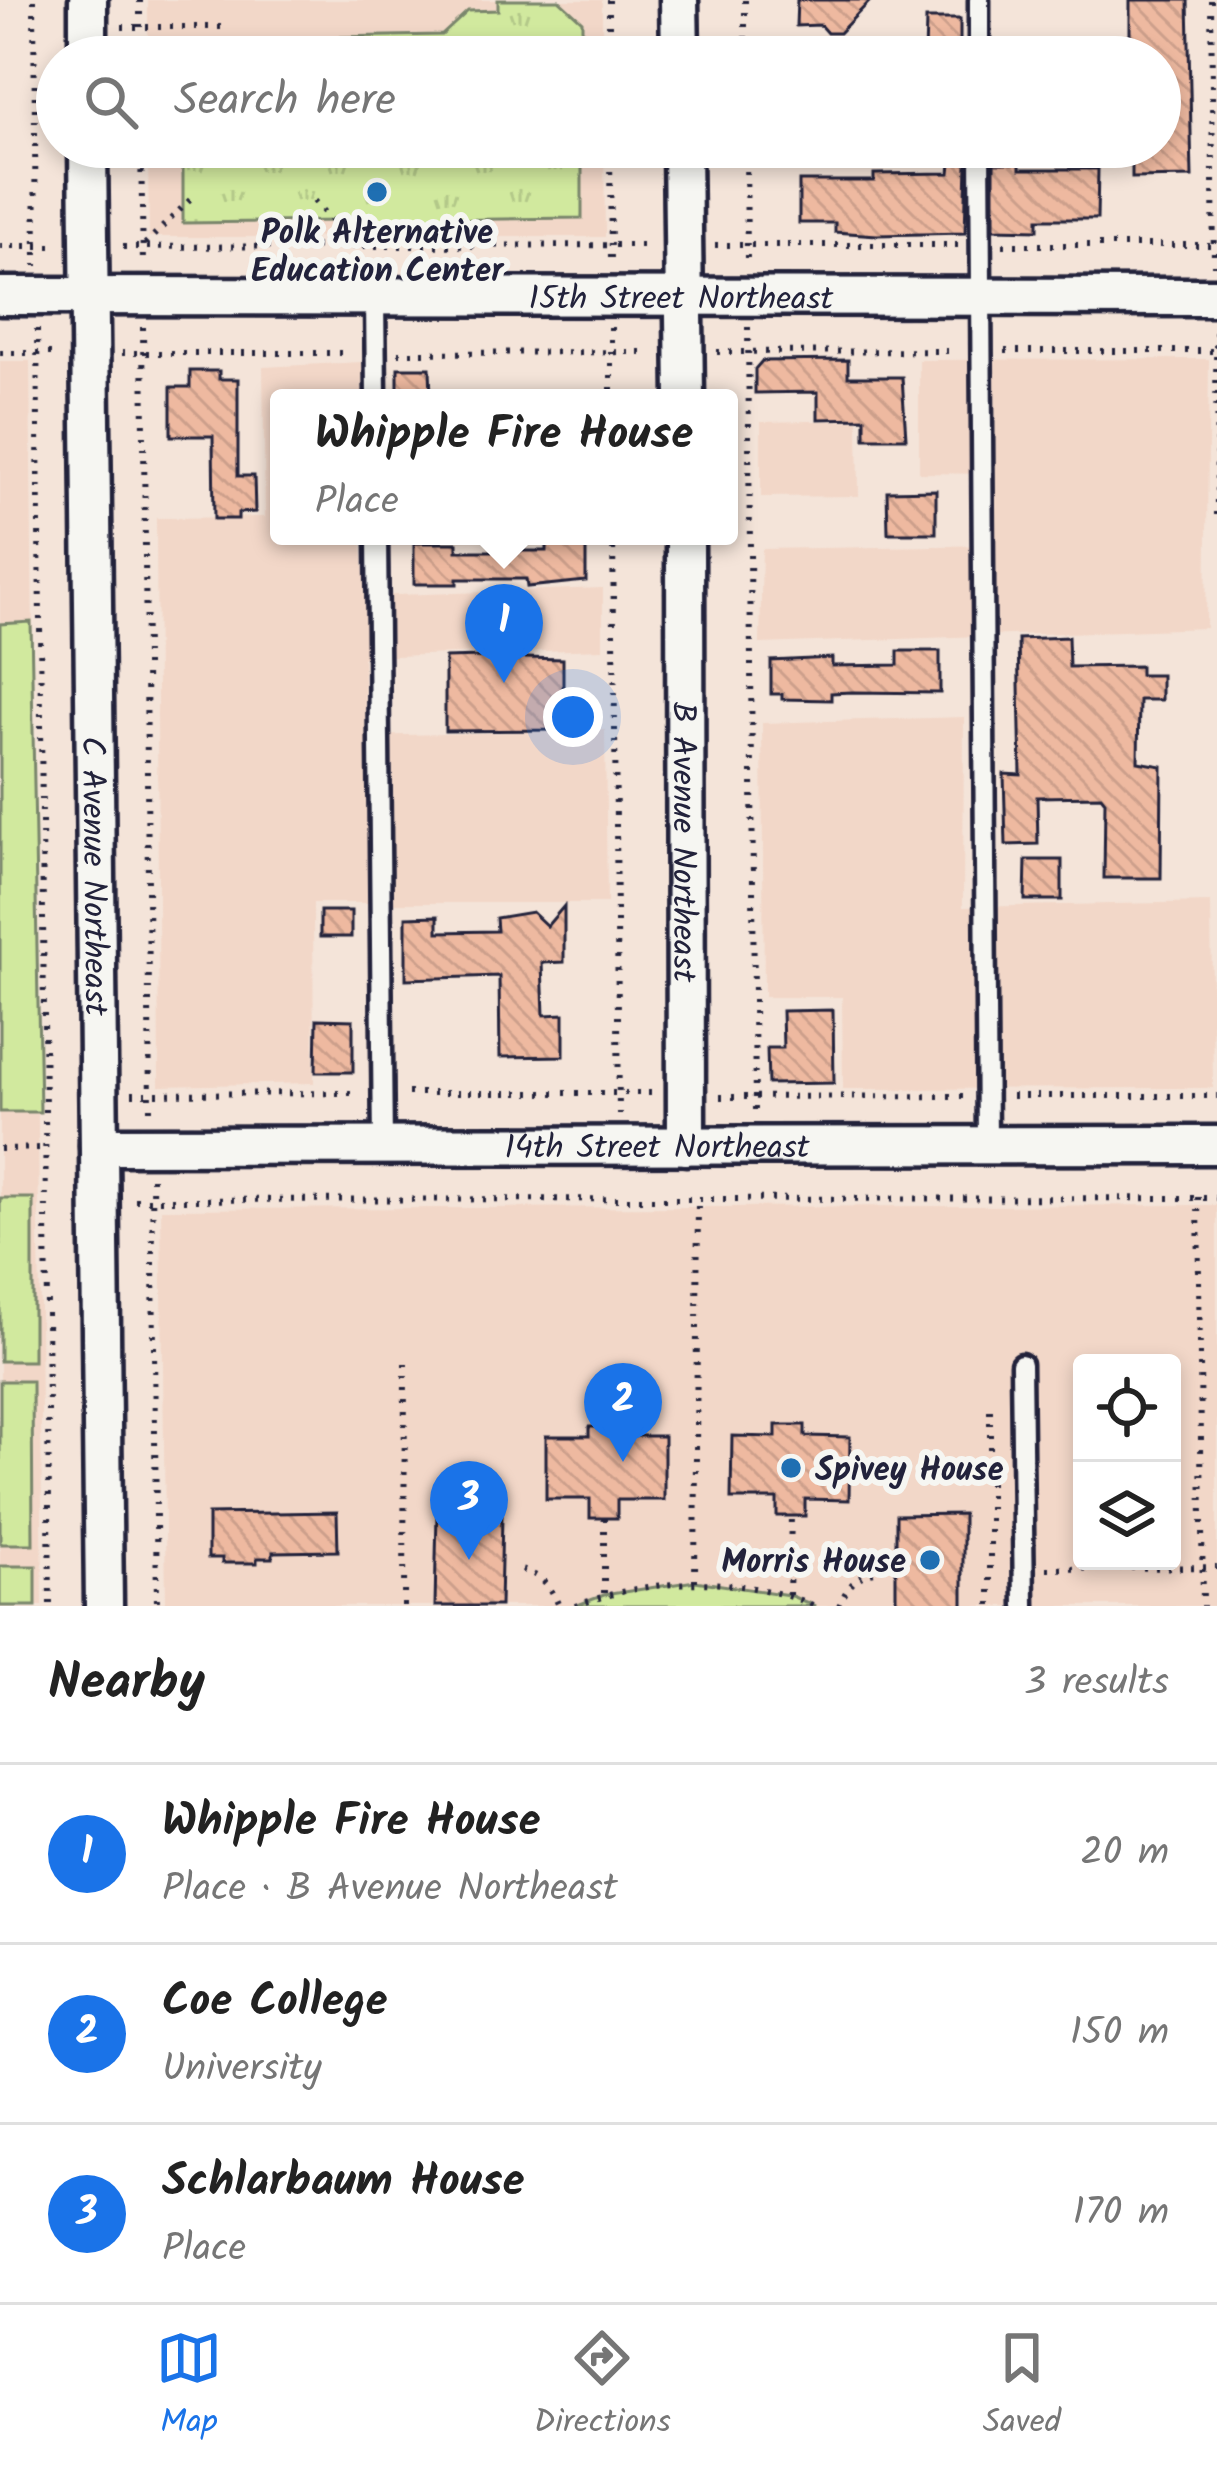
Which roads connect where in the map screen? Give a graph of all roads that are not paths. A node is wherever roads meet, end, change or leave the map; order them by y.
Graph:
1 (679, 0) edge
2 (979, 0) edge
3 (680, 36) edge
4 (979, 36) edge
5 (89, 168) edge
6 (682, 168) edge
7 (980, 168) edge
8 (1215, 286) edge
9 (0, 296) edge
10 (92, 297) junction
11 (375, 297) junction
12 (982, 297) junction
13 (684, 298) junction
14 (376, 389) edge
15 (685, 389) edge
16 (377, 545) edge
17 (685, 545) edge
18 (987, 1145) junction
19 (1217, 1145) edge
20 (99, 1146) junction
21 (686, 1146) junction
22 (383, 1148) junction
23 (1022, 1364) dead end
24 (104, 1606) edge
25 (1024, 1606) edge

1 - 3 street
2 - 4 lane
5 - 10 street, C Avenue Northeast
6 - 13 street
7 - 12 lane
8 - 12 street, 15th Street Northeast
9 - 10 street, 15th Street Northeast
10 - 11 street, 15th Street Northeast
10 - 20 street, C Avenue Northeast
11 - 13 street, 15th Street Northeast
11 - 14 lane
12 - 13 street, 15th Street Northeast
12 - 18 lane
13 - 15 street
16 - 22 lane
17 - 21 street, B Avenue Northeast
18 - 19 street, 14th Street Northeast
18 - 21 street, 14th Street Northeast
20 - 22 street, 14th Street Northeast
20 - 24 street, C Avenue Northeast
21 - 22 street, 14th Street Northeast
23 - 25 lane

